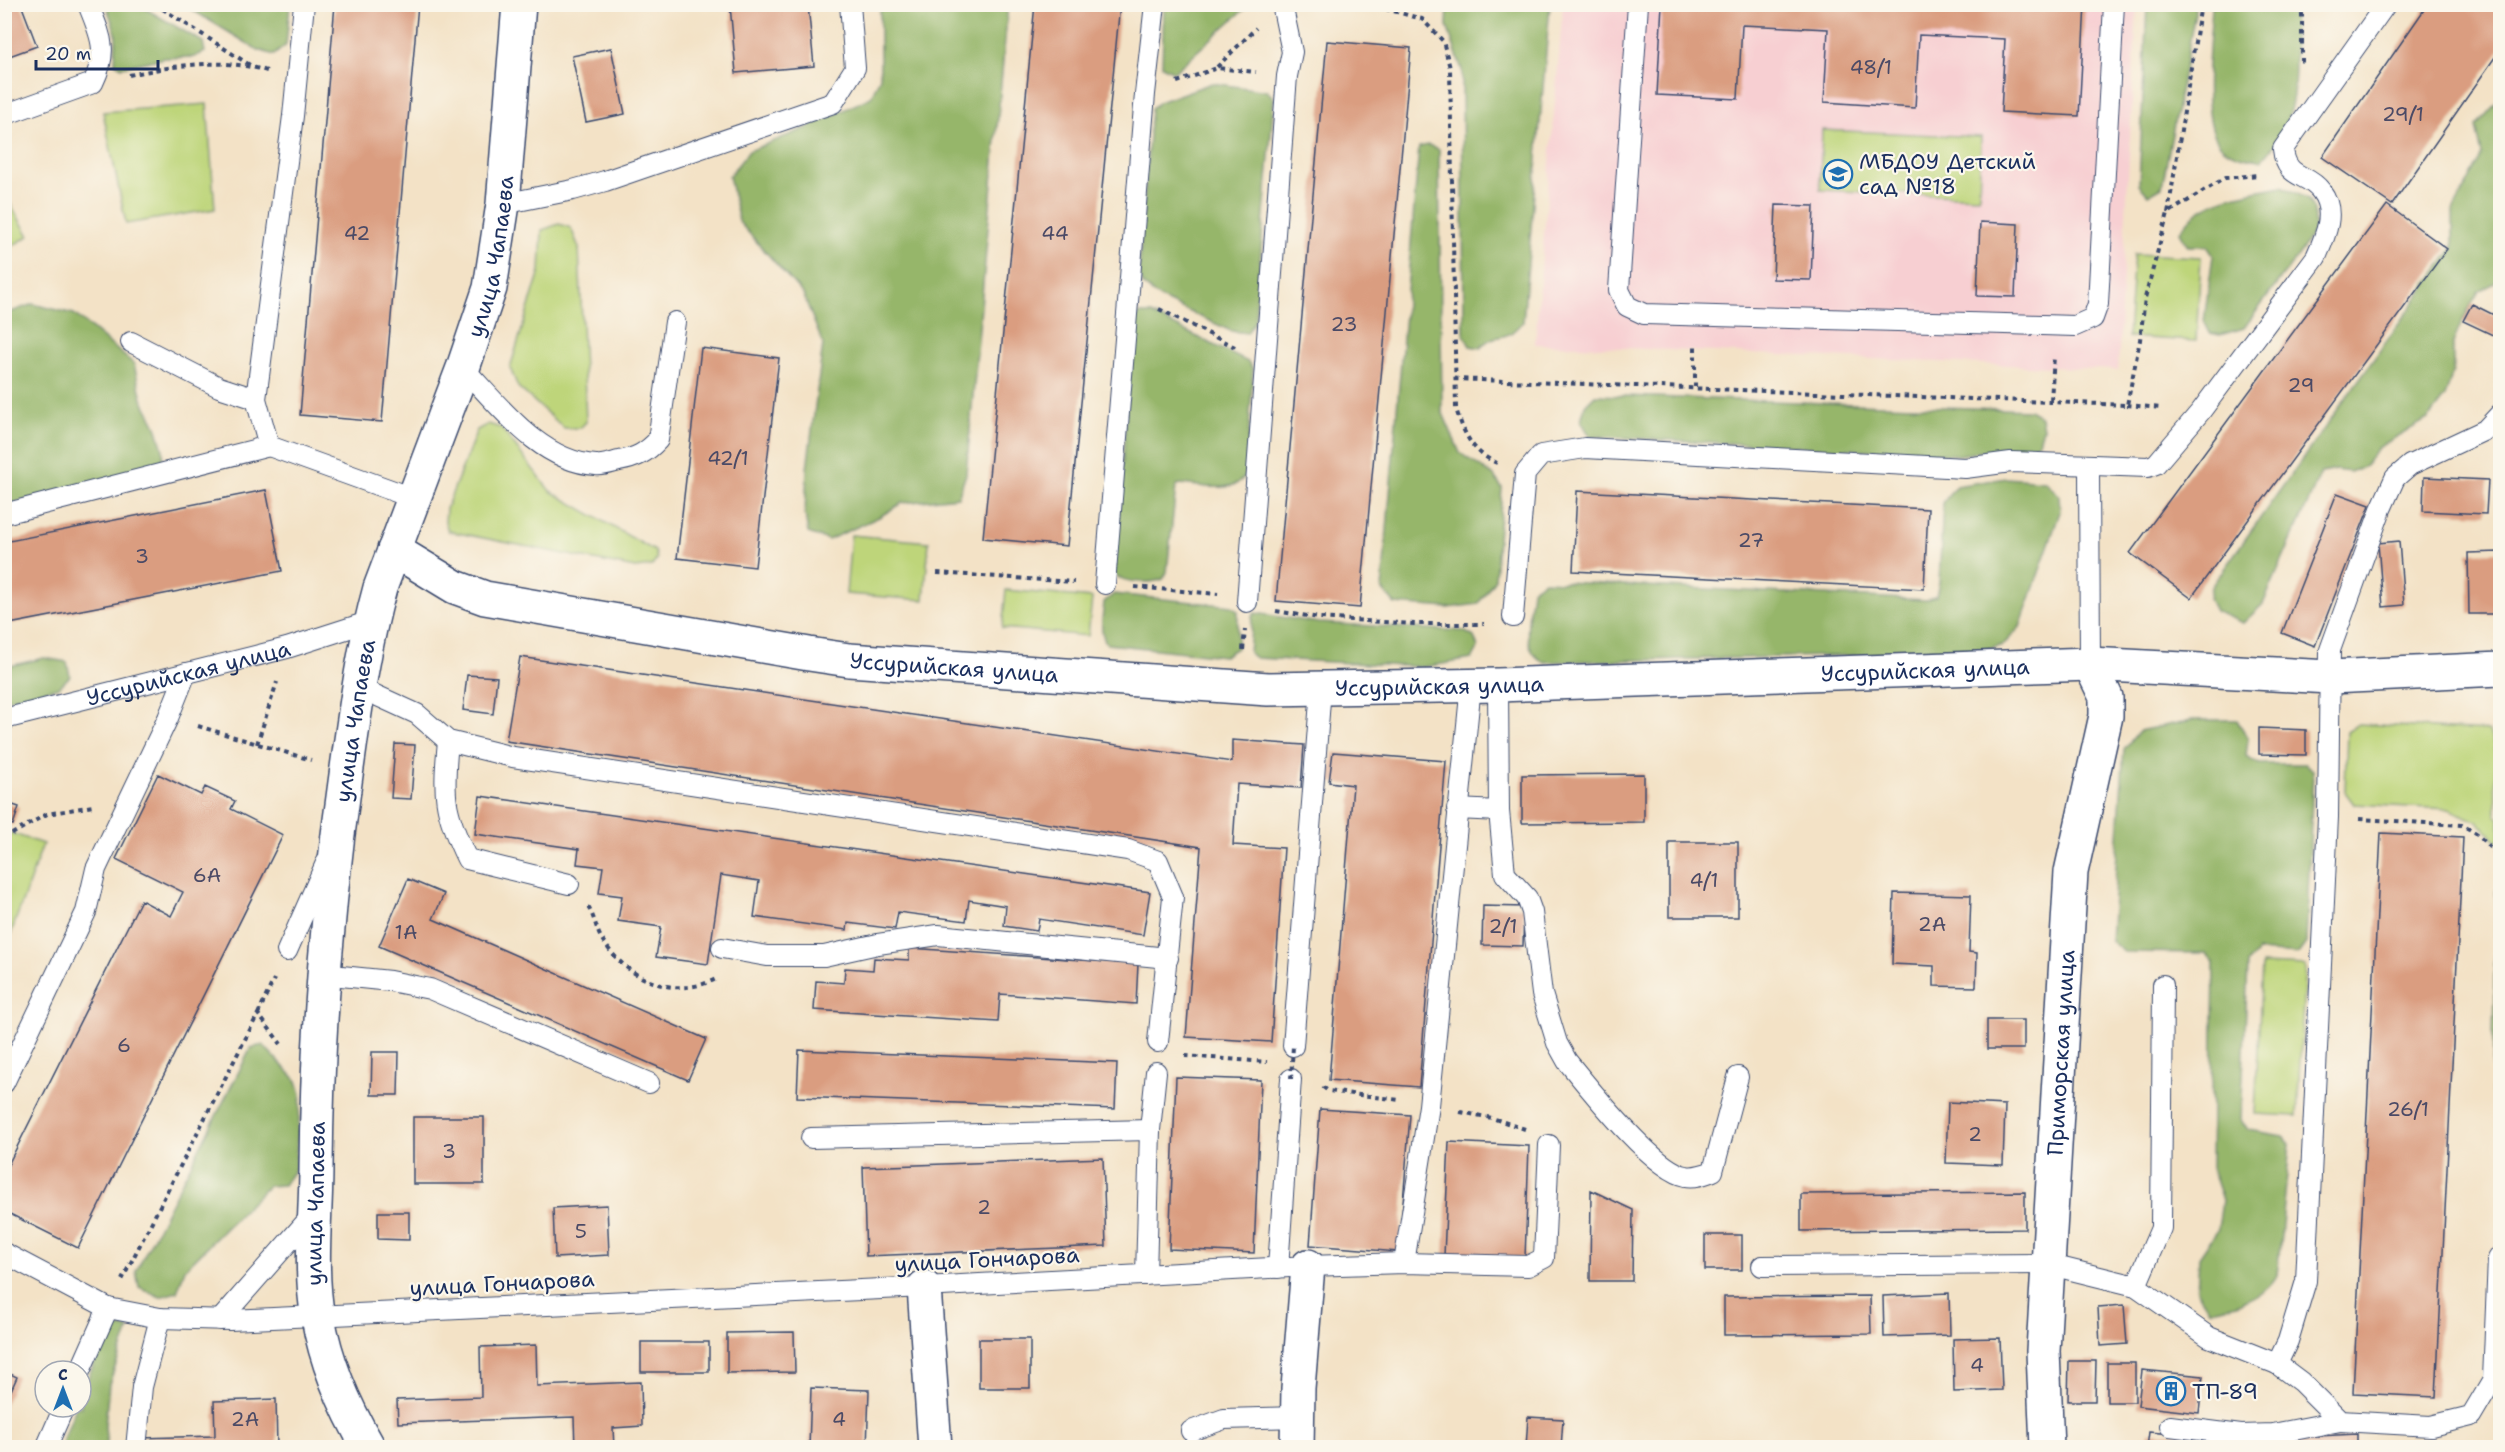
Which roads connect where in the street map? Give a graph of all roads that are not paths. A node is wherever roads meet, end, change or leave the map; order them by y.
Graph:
1 (88, 4) edge
2 (304, 4) edge
3 (519, 4) edge
4 (850, 4) edge
5 (1155, 4) edge
6 (1282, 4) edge
7 (1638, 4) edge
8 (2114, 4) edge
9 (2386, 4) edge
10 (4, 115) edge
11 (503, 204) junction
12 (675, 322) dead end
13 (131, 342) dead end
14 (463, 368) junction
15 (256, 399) junction
16 (2500, 414) edge
17 (269, 446) junction
18 (2089, 466) junction
19 (413, 498) junction
20 (4, 514) edge
21 (394, 550) junction
22 (1105, 584) road end
23 (1246, 602) road end
24 (1513, 616) road end
25 (371, 621) junction
26 (2090, 664) junction
27 (2500, 669) edge
28 (186, 672) junction
29 (2330, 677) junction
30 (1485, 685) junction
31 (358, 687) junction
32 (1321, 688) junction
33 (4, 719) edge
34 (448, 741) junction
35 (1457, 809) junction
36 (1499, 811) junction
37 (337, 839) junction
38 (569, 884) road end
39 (722, 948) dead end
40 (287, 951) road end
41 (1168, 958) junction
42 (322, 974) junction
43 (2163, 985) dead end
44 (1158, 1042) dead end
45 (1156, 1072) dead end
46 (1738, 1077) dead end
47 (4, 1083) edge
48 (649, 1083) dead end
49 (1150, 1130) junction
50 (811, 1138) dead end
51 (1549, 1145) road end
52 (316, 1211) junction
53 (4, 1253) edge
54 (2500, 1256) edge
55 (1404, 1263) junction
56 (2048, 1264) junction
57 (1762, 1266) dead end
58 (1293, 1267) junction
59 (1146, 1275) junction
60 (2136, 1286) junction
61 (924, 1287) junction
62 (108, 1308) junction
63 (317, 1316) junction
64 (160, 1318) junction
65 (220, 1320) junction
66 (85, 1359) edge
67 (2277, 1364) junction
68 (59, 1419) edge
69 (2340, 1422) junction
70 (2170, 1425) dead end
71 (1191, 1431) dead end
72 (1297, 1432) edge
73 (46, 1448) edge
74 (136, 1448) edge
75 (369, 1448) edge
76 (935, 1448) edge
77 (2047, 1448) edge

1 - 10 lane
2 - 15 lane
3 - 11 street, улица Чапаева
4 - 11 lane
5 - 22 lane
6 - 23 lane
7 - 8 lane
9 - 18 lane
11 - 14 street, улица Чапаева
12 - 14 lane
13 - 15 lane
14 - 19 street, улица Чапаева
15 - 17 lane
16 - 29 lane
17 - 19 lane
17 - 20 lane
18 - 24 lane
18 - 26 lane
19 - 21 street, улица Чапаева
21 - 25 street, улица Чапаева
21 - 32 street, Уссурийская улица
25 - 28 lane, Уссурийская улица
25 - 31 street, улица Чапаева
26 - 29 street, Уссурийская улица
26 - 30 street, Уссурийская улица
26 - 56 street, Приморская улица
27 - 29 street, Уссурийская улица
28 - 33 lane, Уссурийская улица
28 - 47 lane
29 - 67 lane
30 - 32 street, Уссурийская улица
30 - 35 lane
30 - 36 lane
31 - 34 lane
31 - 37 street, улица Чапаева
32 - 58 lane
34 - 38 lane
34 - 41 lane
35 - 36 lane
35 - 55 lane
36 - 46 lane
37 - 40 lane
37 - 42 street, улица Чапаева
39 - 41 lane
41 - 44 lane
42 - 48 lane
42 - 52 street, улица Чапаева
43 - 60 lane
45 - 49 lane
49 - 50 lane
49 - 59 lane
51 - 55 lane, улица Гончарова
52 - 63 street, улица Чапаева
52 - 65 lane
53 - 62 lane, улица Гончарова
54 - 69 lane
55 - 58 lane, улица Гончарова
56 - 57 lane
56 - 60 lane
56 - 77 street, Приморская улица
58 - 59 lane, улица Гончарова
58 - 72 street
59 - 61 lane, улица Гончарова
60 - 67 lane
61 - 63 lane, улица Гончарова
61 - 76 street
62 - 64 lane, улица Гончарова
62 - 66 lane
63 - 65 lane, улица Гончарова
63 - 75 street, улица Чапаева
64 - 65 lane, улица Гончарова
64 - 74 lane
67 - 69 lane
68 - 73 lane
69 - 70 lane
71 - 72 lane

